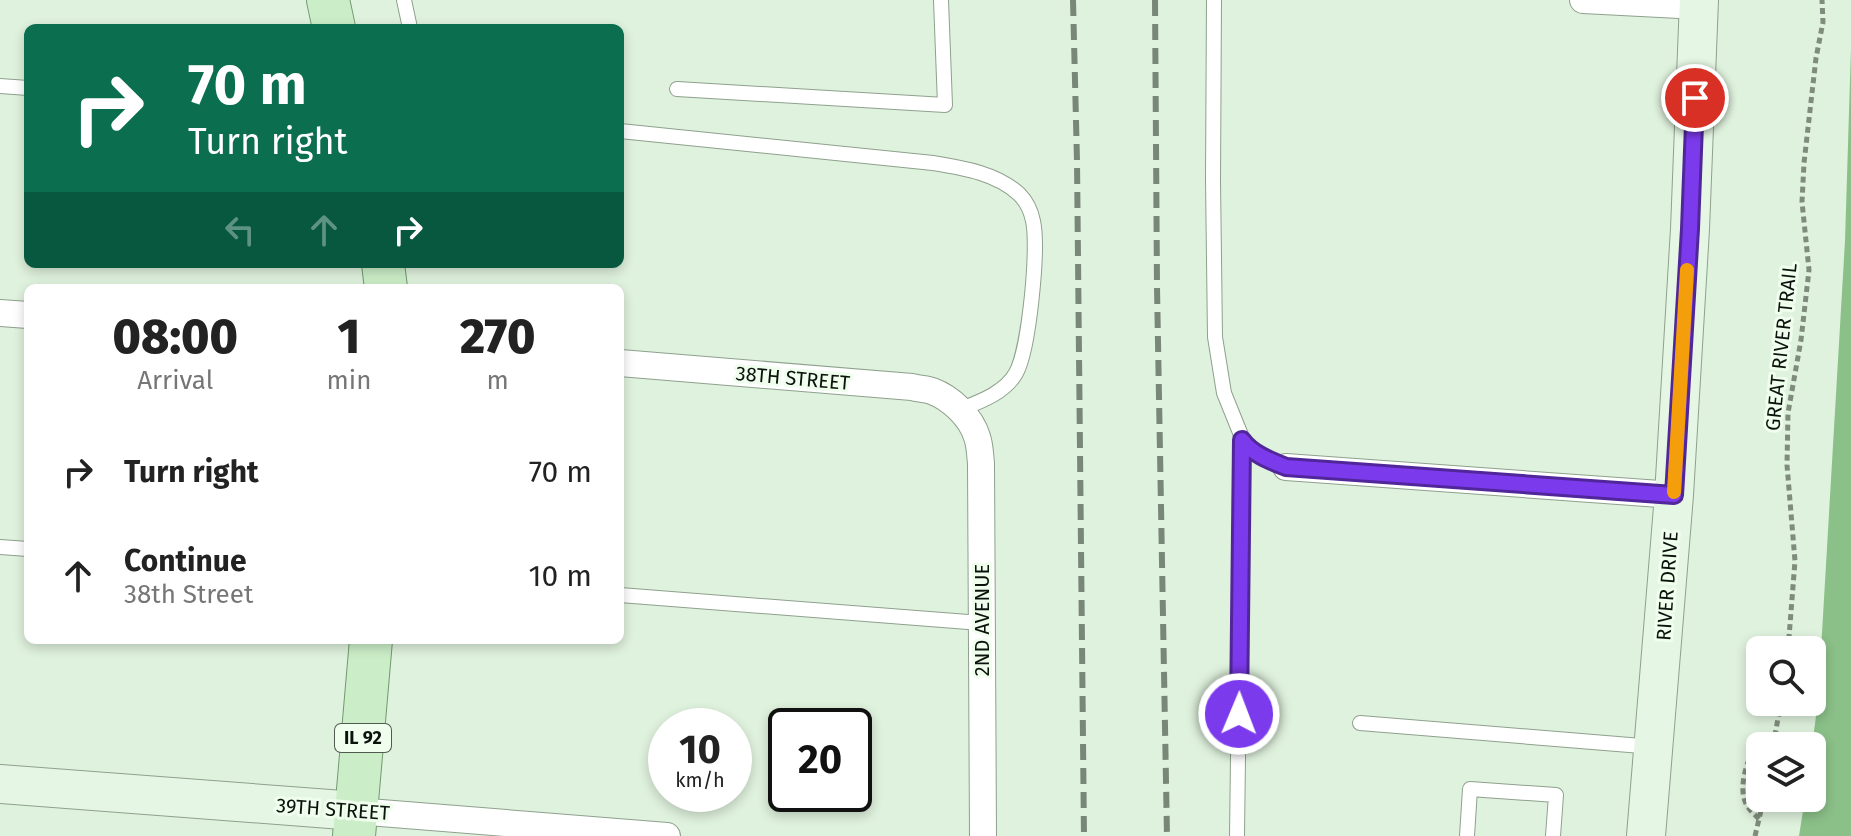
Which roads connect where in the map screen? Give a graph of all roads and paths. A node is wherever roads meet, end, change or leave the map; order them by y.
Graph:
1 (328, 0) edge
2 (404, 0) edge
3 (941, 0) edge
4 (1214, 0) edge
5 (1583, 0) edge
6 (1822, 0) edge
7 (1699, 3) edge
8 (333, 24) edge
9 (409, 24) edge
10 (0, 86) edge
11 (24, 88) edge
12 (677, 89) dead end
13 (624, 131) edge
14 (0, 313) edge
15 (24, 315) edge
16 (624, 363) edge
17 (959, 410) junction
18 (1242, 440) junction
19 (1286, 467) joint
20 (1674, 495) junction
21 (0, 547) edge
22 (24, 549) edge
23 (624, 595) edge
24 (981, 623) junction
25 (1789, 636) edge
26 (371, 644) edge
27 (1360, 723) dead end
28 (1654, 747) junction
29 (1746, 771) edge
30 (0, 784) edge
31 (1746, 804) edge
32 (1751, 812) edge
33 (1761, 812) edge
34 (1759, 819) junction
35 (355, 824) edge
36 (667, 836) edge
37 (983, 836) edge
38 (1237, 836) edge
39 (1467, 836) edge
40 (1553, 836) edge
41 (1646, 836) edge
42 (1755, 836) edge

1 - 8 main road
2 - 9 lane
3 - 12 lane
4 - 18 lane
5 - 7 street
6 - 25 path, GREAT RIVER TRAIL
7 - 20 street, RIVER DRIVE
10 - 11 lane
13 - 17 lane
14 - 15 street
16 - 17 street, 38TH STREET
17 - 24 street, 2ND AVENUE
18 - 19 lane
18 - 38 lane
19 - 20 street
20 - 28 street, RIVER DRIVE
21 - 22 lane
23 - 24 lane
24 - 37 street, 2ND AVENUE
26 - 35 main road, IL 92
27 - 28 lane
28 - 41 street, RIVER DRIVE
29 - 31 path
30 - 35 street, 39TH STREET
32 - 34 path
33 - 34 path
34 - 42 path
35 - 36 street, 39TH STREET
39 - 40 lane

